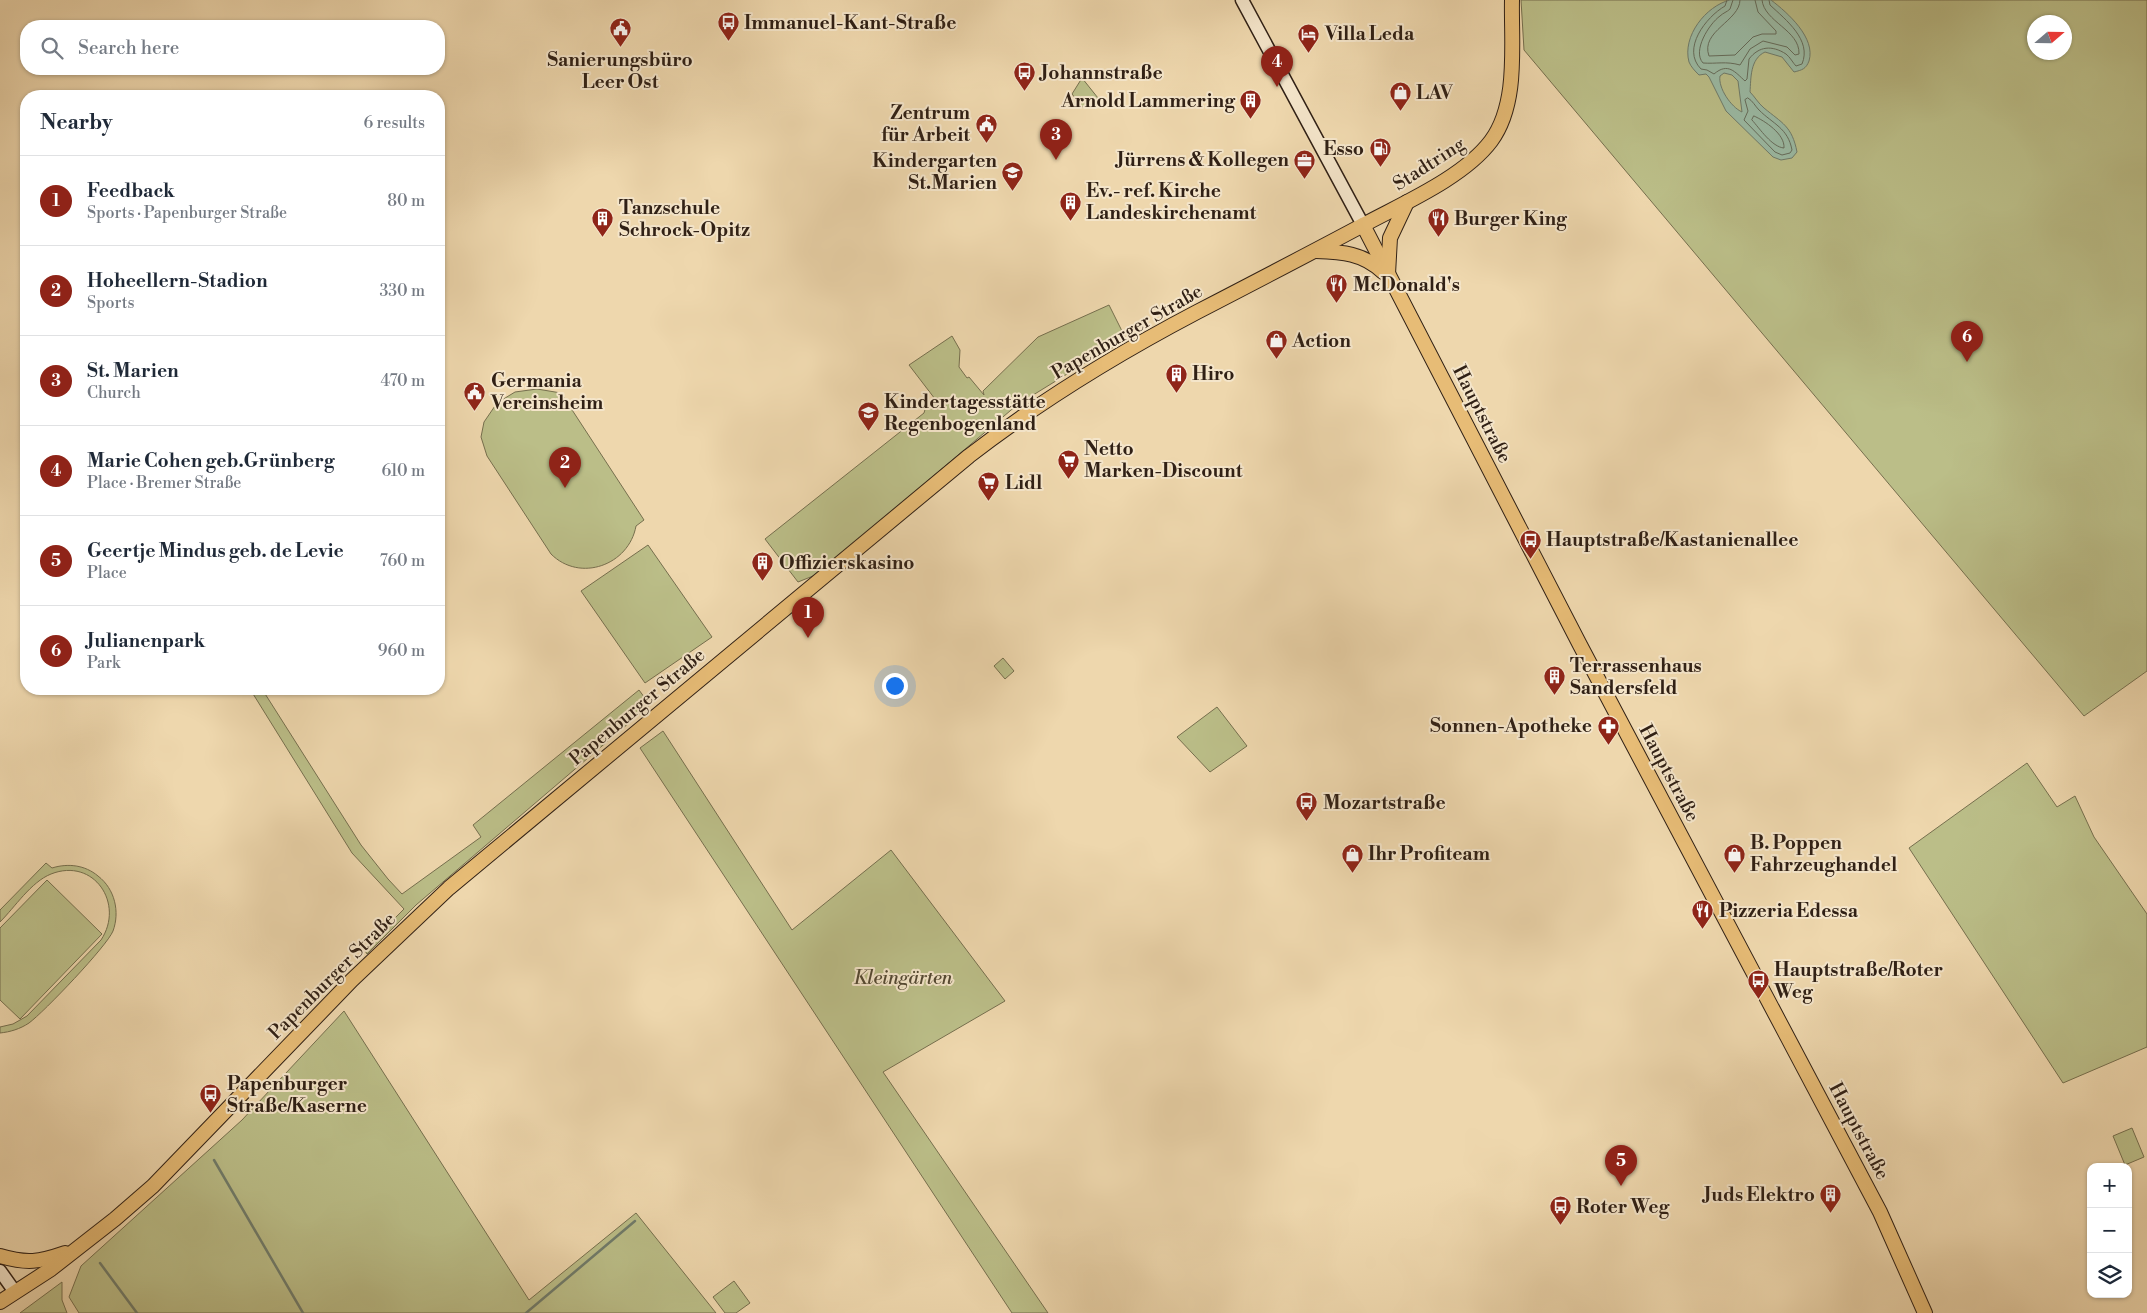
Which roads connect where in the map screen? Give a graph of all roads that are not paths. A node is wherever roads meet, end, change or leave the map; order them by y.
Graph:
1 (1242, 0) edge
2 (1512, 0) edge
3 (1408, 202) junction
4 (1362, 226) junction
5 (1315, 251) junction
6 (1388, 277) junction
7 (77, 1248) junction
8 (0, 1256) edge
9 (0, 1271) edge
10 (15, 1292) junction
11 (0, 1302) edge
12 (1925, 1313) edge

1 - 4 main road
2 - 3 main road, Stadtring
3 - 4 main road, Stadtring
3 - 6 main road
4 - 5 main road, Papenburger Straße
4 - 6 main road, Hauptstraße
5 - 6 main road
5 - 7 main road, Papenburger Straße
6 - 12 main road, Hauptstraße
7 - 8 main road
7 - 10 main road, Papenburger Straße
9 - 10 main road
10 - 11 main road, Papenburger Straße

